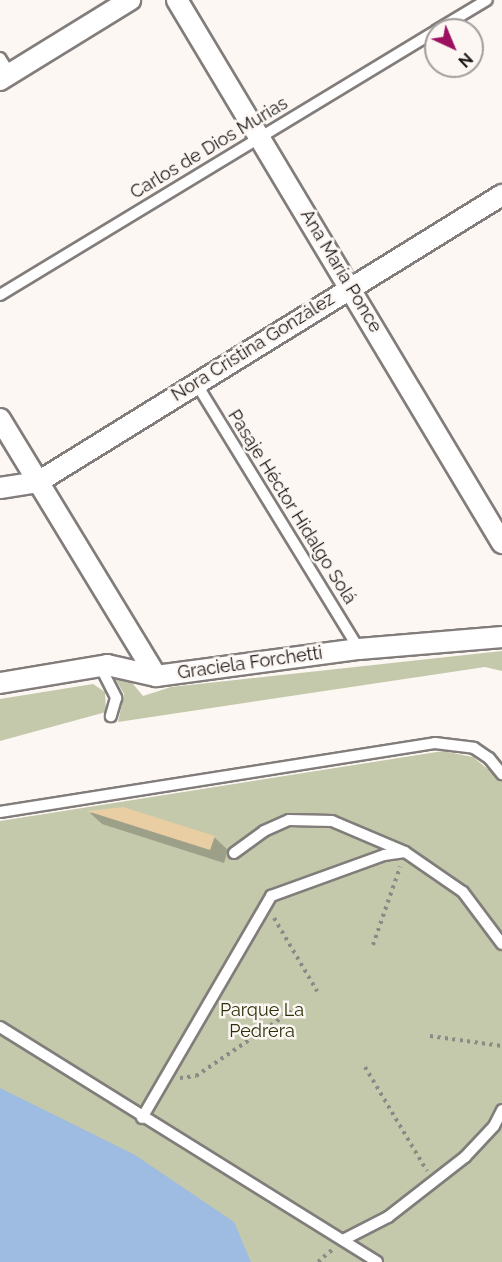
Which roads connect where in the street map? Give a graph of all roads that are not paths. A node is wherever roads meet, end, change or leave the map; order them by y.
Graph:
1 (130, 0) edge
2 (177, 0) edge
3 (487, 0) edge
4 (456, 18) edge
5 (424, 37) edge
6 (3, 71) edge
7 (260, 136) junction
8 (502, 195) edge
9 (351, 286) junction
10 (0, 295) edge
11 (196, 383) junction
12 (0, 418) edge
13 (38, 482) junction
14 (0, 488) edge
15 (502, 543) edge
16 (502, 626) edge
17 (493, 637) edge
18 (359, 649) junction
19 (100, 666) junction
20 (156, 676) junction
21 (0, 683) edge
22 (111, 716) dead end
23 (502, 774) edge
24 (0, 812) edge
25 (405, 852) junction
26 (234, 854) dead end
27 (502, 944) edge
28 (0, 1026) edge
29 (502, 1110) edge
30 (142, 1118) junction
31 (343, 1240) junction
32 (377, 1262) edge

1 - 6 street
2 - 7 street, Ana María Ponce
3 - 4 lane, Carlos de Dios Murias
5 - 7 lane, Carlos de Dios Murias
7 - 9 street, Ana María Ponce
7 - 10 lane, Carlos de Dios Murias
8 - 9 street, Nora Cristina González
9 - 11 street, Nora Cristina González
9 - 15 street, Ana María Ponce
11 - 13 street, Nora Cristina González
11 - 18 lane, Pasaje Héctor Hidalgo Solá
12 - 13 street
13 - 14 street, Nora Cristina González
13 - 20 street
16 - 17 street
17 - 18 street, Graciela Forchetti
18 - 20 street, Graciela Forchetti
19 - 20 street, Graciela Forchetti
19 - 21 street, Graciela Forchetti
19 - 22 lane
23 - 24 lane
25 - 26 lane
25 - 27 lane
25 - 30 lane
28 - 30 lane
29 - 31 lane
30 - 31 lane
31 - 32 lane

